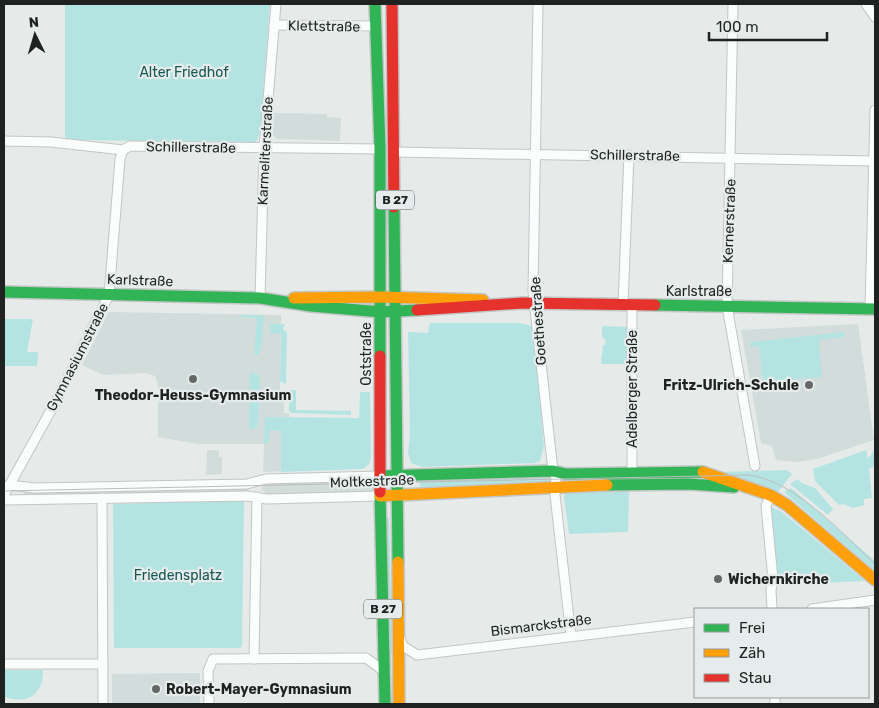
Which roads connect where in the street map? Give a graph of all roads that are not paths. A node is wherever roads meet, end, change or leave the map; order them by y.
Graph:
1 (276, 4) edge
2 (375, 4) edge
3 (392, 4) edge
4 (538, 4) edge
5 (733, 4) edge
6 (866, 4) edge
7 (875, 16) edge
8 (274, 25) junction
9 (375, 26) junction
10 (875, 110) edge
11 (4, 141) edge
12 (264, 148) junction
13 (380, 149) junction
14 (123, 150) junction
15 (395, 152) junction
16 (536, 153) junction
17 (629, 155) junction
18 (731, 158) junction
19 (875, 161) edge
20 (4, 292) edge
21 (109, 295) junction
22 (381, 297) junction
23 (396, 297) junction
24 (260, 298) junction
25 (276, 300) junction
26 (528, 303) junction
27 (628, 305) junction
28 (727, 306) junction
29 (872, 309) edge
30 (396, 311) junction
31 (381, 312) junction
32 (755, 466) dead end
33 (553, 471) junction
34 (632, 473) junction
35 (397, 475) junction
36 (380, 476) junction
37 (9, 485) junction
38 (740, 486) junction
39 (556, 488) junction
40 (4, 495) edge
41 (397, 495) junction
42 (380, 496) junction
43 (770, 496) junction
44 (256, 497) junction
45 (102, 498) junction
46 (4, 500) edge
47 (875, 580) edge
48 (875, 600) edge
49 (772, 608) edge
50 (819, 608) edge
51 (694, 622) edge
52 (398, 636) junction
53 (571, 636) junction
54 (254, 659) junction
55 (4, 664) edge
56 (103, 664) junction
57 (385, 672) junction
58 (103, 704) edge
59 (208, 704) edge
60 (385, 704) edge
61 (400, 704) edge

1 - 8 street, Karmeliterstraße
2 - 9 street, Oststraße / B 27
3 - 15 street, B 27
4 - 16 street, Goethestraße
5 - 18 street, Kernerstraße
6 - 7 street
8 - 9 street, Klettstraße
8 - 12 street, Karmeliterstraße
9 - 13 street, Oststraße / B 27
10 - 19 street
11 - 14 street, Schillerstraße
12 - 13 street, Schillerstraße
12 - 14 street, Schillerstraße
12 - 24 street, Karmeliterstraße
13 - 22 street, Oststraße / B 27
14 - 21 street, Gymnasiumstraße
15 - 16 street, Schillerstraße
15 - 23 street, B 27
16 - 17 street, Schillerstraße
16 - 26 street, Goethestraße
17 - 18 street, Schillerstraße
17 - 27 street, Adelberger Straße
18 - 19 street, Schillerstraße
18 - 28 street, Kernerstraße
19 - 29 street
20 - 21 street, Karlstraße
21 - 24 street, Karlstraße
21 - 37 street, Gymnasiumstraße
22 - 23 street, Karlstraße
22 - 25 street, Karlstraße
22 - 31 street, Oststraße / B 27
23 - 26 street, Karlstraße
23 - 30 street, B 27
24 - 25 street, Karlstraße
25 - 31 street, Karlstraße
26 - 27 street, Karlstraße
26 - 30 street, Karlstraße
26 - 33 street, Goethestraße
27 - 28 street, Karlstraße
27 - 34 street, Adelberger Straße
28 - 29 street, Karlstraße
28 - 32 street, Kernerstraße
30 - 31 street, Karlstraße
30 - 35 street, B 27
31 - 36 street, Oststraße / B 27
33 - 34 street, Moltkestraße
33 - 35 street, Moltkestraße
33 - 39 street, Goethestraße
34 - 38 street, Moltkestraße
35 - 36 street, Moltkestraße
35 - 41 street, B 27
36 - 37 street, Moltkestraße
36 - 42 street, Oststraße / B 27
37 - 40 street, Gymnasiumstraße
38 - 39 street, Moltkestraße
38 - 43 street, Moltkestraße
39 - 41 street, Moltkestraße
39 - 53 street, Goethestraße
41 - 42 street, Moltkestraße
41 - 52 street, B 27
42 - 44 street, Moltkestraße
42 - 57 street, Oststraße / B 27
43 - 47 street, Moltkestraße
43 - 49 street
44 - 45 street, Moltkestraße
44 - 54 street
45 - 46 street, Moltkestraße
45 - 56 street
48 - 50 street
51 - 53 street, Bismarckstraße
52 - 53 street, Bismarckstraße
52 - 61 street, B 27
54 - 57 street
54 - 59 street
55 - 56 street
56 - 58 street
57 - 60 street, Oststraße / B 27

